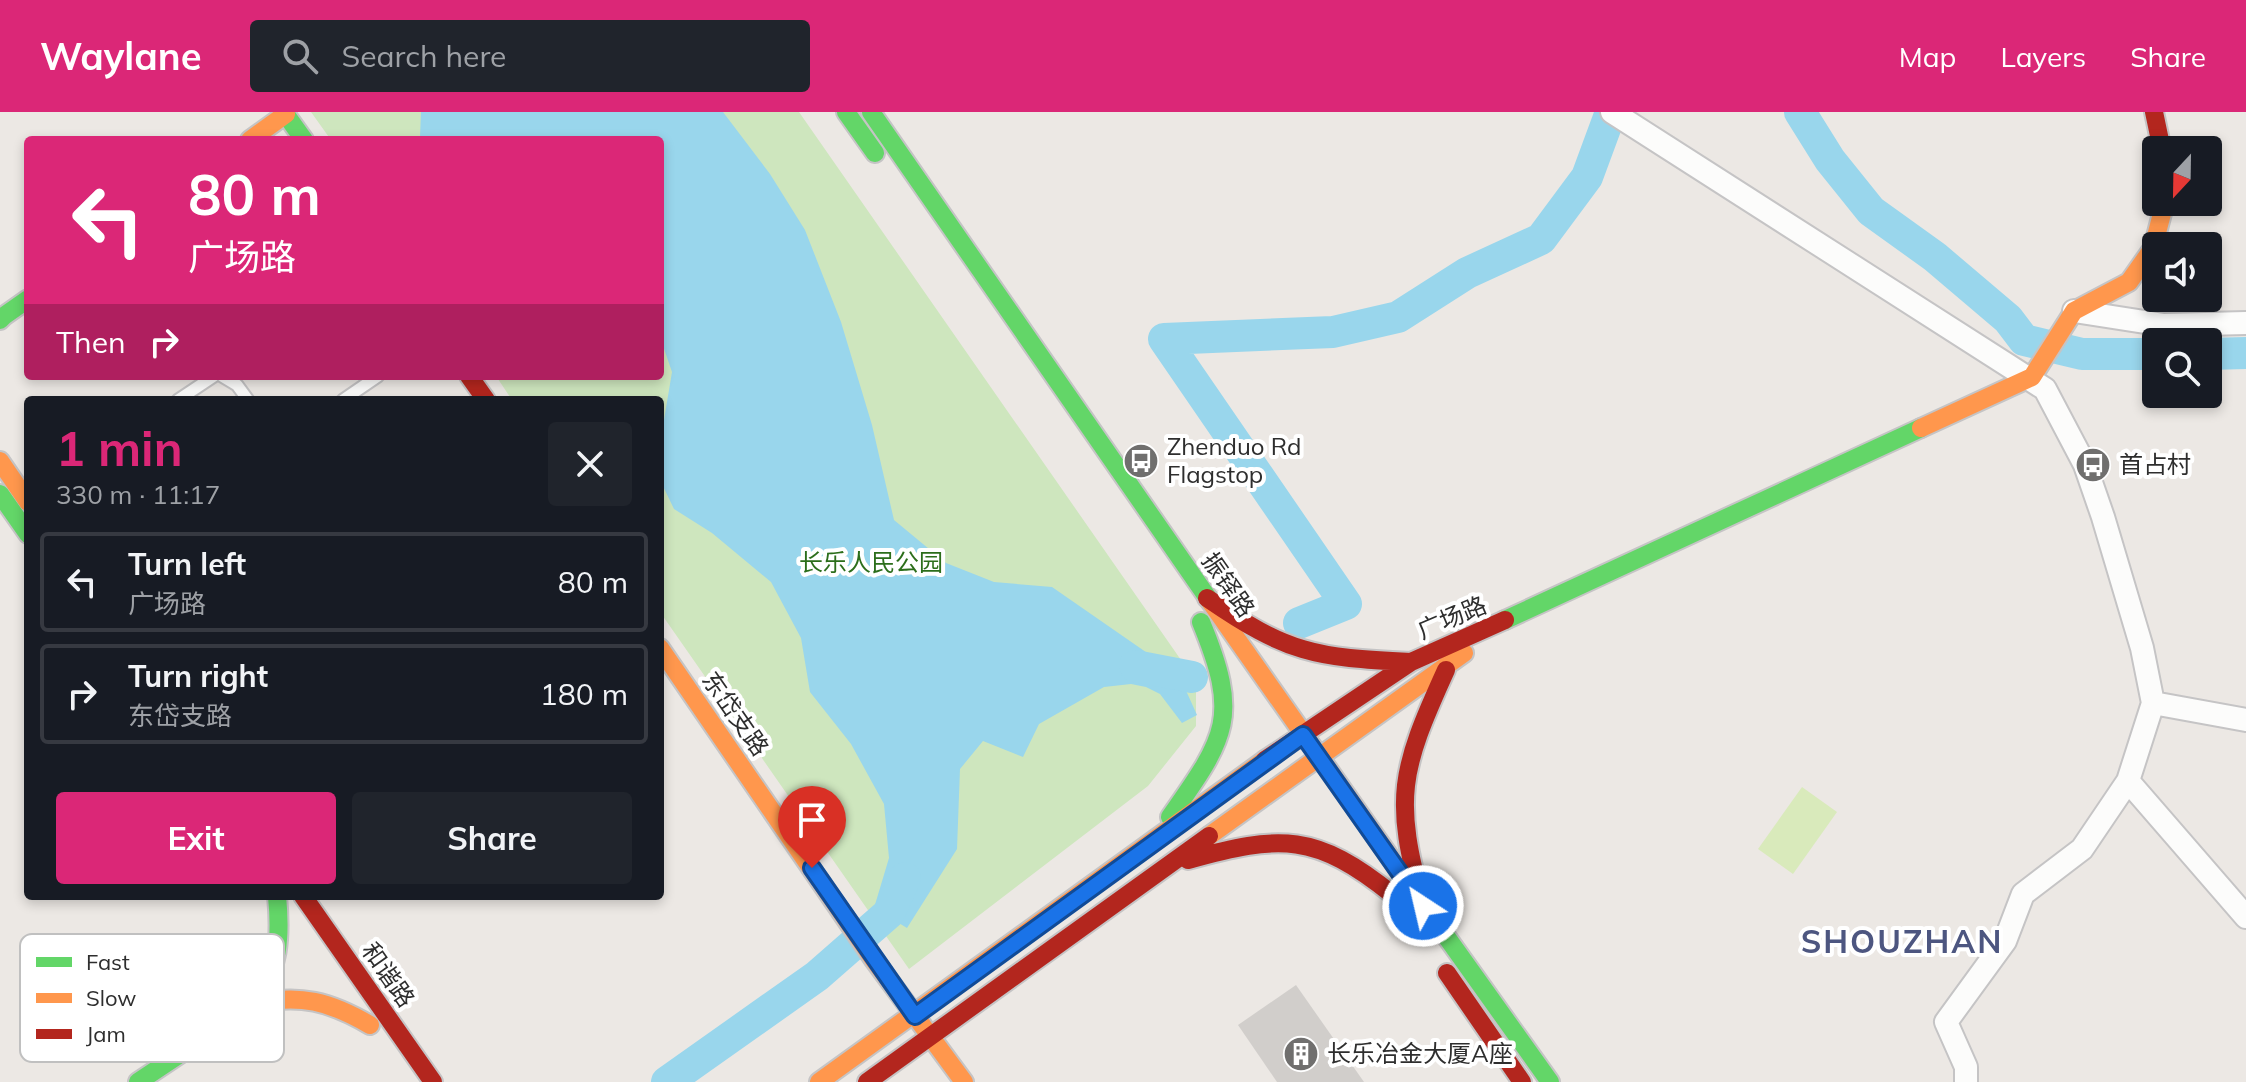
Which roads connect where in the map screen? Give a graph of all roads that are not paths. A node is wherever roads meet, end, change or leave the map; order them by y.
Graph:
1 (846, 112) edge
2 (871, 112) edge
3 (2154, 112) edge
4 (285, 113) edge
5 (1620, 118) edge
6 (255, 136) edge
7 (301, 136) edge
8 (2159, 136) edge
9 (882, 164) dead end
10 (2161, 216) edge
11 (24, 302) edge
12 (2074, 311) junction
13 (1, 318) edge
14 (2246, 323) edge
15 (2036, 371) junction
16 (208, 380) edge
17 (372, 380) edge
18 (184, 396) edge
19 (349, 396) edge
20 (0, 461) edge
21 (0, 494) edge
22 (24, 496) edge
23 (24, 528) edge
24 (1207, 598) junction
25 (1505, 620) junction
26 (664, 654) edge
27 (1411, 662) junction
28 (1448, 667) junction
29 (2153, 703) junction
30 (2246, 720) edge
31 (1296, 740) junction
32 (1312, 762) junction
33 (2128, 781) junction
34 (1151, 843) junction
35 (1169, 866) junction
36 (1393, 895) junction
37 (278, 900) edge
38 (281, 900) edge
39 (306, 900) edge
40 (1417, 913) junction
41 (2246, 917) edge
42 (279, 934) edge
43 (1438, 960) dead end
44 (284, 998) edge
45 (915, 1016) junction
46 (370, 1025) junction
47 (931, 1037) junction
48 (168, 1062) edge
49 (138, 1082) edge
50 (410, 1082) edge
51 (433, 1082) edge
52 (819, 1082) edge
53 (867, 1082) edge
54 (964, 1082) edge
55 (1522, 1082) edge
56 (1550, 1082) edge
57 (1966, 1082) edge

1 - 9 main road
2 - 24 main road, 振铎路
3 - 8 main road
4 - 6 main road
4 - 7 main road
5 - 15 street
10 - 12 main road
11 - 13 main road
12 - 14 street
12 - 15 main road
15 - 25 main road
15 - 29 street
16 - 18 lane
17 - 19 lane
20 - 22 main road
21 - 23 main road
24 - 27 main road
24 - 31 main road, 振铎路
25 - 27 main road, 广场路
25 - 28 main road, 广场路
26 - 45 main road, 东岱支路
27 - 31 main road, 广场路
28 - 32 main road, 广场路
28 - 40 main road
29 - 30 street
29 - 33 street
31 - 32 main road, 振铎路
31 - 34 main road, 广场路
31 - 34 main road, 振铎路
32 - 35 main road, 广场路
32 - 36 main road, 振铎路
32 - 40 main road, 振铎路
33 - 41 street
33 - 57 street
34 - 45 main road, 广场路
35 - 36 main road
35 - 47 main road, 广场路
36 - 40 main road, 振铎路
37 - 42 main road
38 - 46 main road, 和谐路
39 - 51 main road, 和谐路
40 - 56 main road, 振铎路
43 - 55 main road
44 - 46 main road
45 - 47 main road, 东岱支路
45 - 52 main road, 广场路
46 - 50 main road, 和谐路
47 - 53 main road, 广场路
47 - 54 main road, 东岱支路
48 - 49 main road

